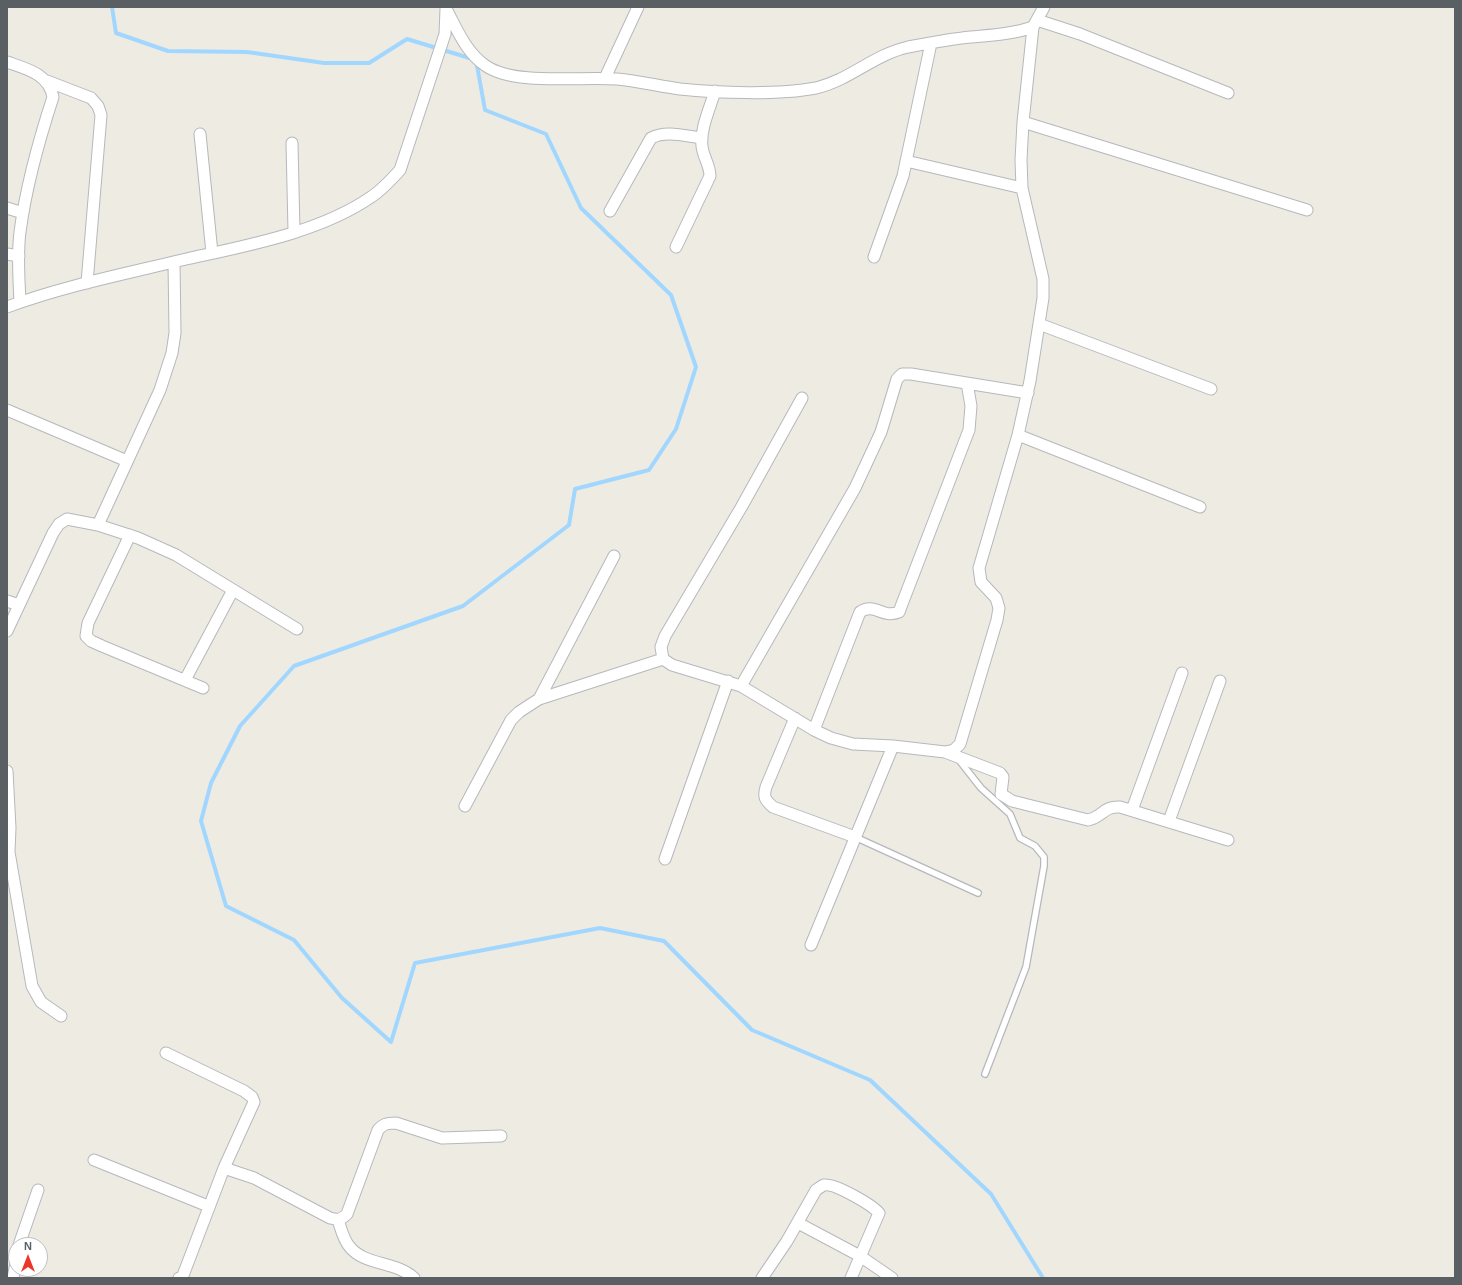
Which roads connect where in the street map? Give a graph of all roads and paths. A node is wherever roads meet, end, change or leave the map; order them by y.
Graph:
1 (638, 7) edge
2 (1044, 7) edge
3 (446, 8) edge
4 (1035, 24) junction
5 (931, 43) junction
6 (7, 62) edge
7 (605, 78) junction
8 (47, 81) junction
9 (715, 91) junction
10 (1228, 94) dead end
11 (1023, 122) junction
12 (200, 134) dead end
13 (702, 138) junction
14 (292, 143) dead end
15 (906, 161) junction
16 (1022, 188) junction
17 (7, 208) edge
18 (1307, 210) dead end
19 (610, 211) dead end
20 (23, 214) junction
21 (294, 231) junction
22 (676, 247) dead end
23 (7, 254) edge
24 (212, 254) junction
25 (19, 256) junction
26 (874, 257) dead end
27 (174, 262) junction
28 (87, 283) junction
29 (20, 302) junction
30 (7, 307) edge
31 (1039, 324) junction
32 (967, 383) junction
33 (1211, 389) dead end
34 (1028, 393) junction
35 (802, 398) dead end
36 (7, 410) edge
37 (1018, 435) junction
38 (127, 461) junction
39 (1200, 507) dead end
40 (98, 525) junction
41 (130, 535) junction
42 (614, 556) dead end
43 (233, 590) junction
44 (7, 601) edge
45 (19, 605) junction
46 (297, 629) dead end
47 (7, 631) edge
48 (663, 658) junction
49 (1182, 673) dead end
50 (184, 680) junction
51 (1220, 681) dead end
52 (728, 682) junction
53 (741, 686) junction
54 (203, 688) dead end
55 (539, 699) junction
56 (795, 718) junction
57 (814, 730) junction
58 (893, 746) junction
59 (945, 752) junction
60 (956, 756) junction
61 (7, 771) edge
62 (464, 806) dead end
63 (1132, 810) junction
64 (1169, 822) junction
65 (855, 837) junction
66 (1228, 840) dead end
67 (665, 858) dead end
68 (978, 893) dead end
69 (811, 945) dead end
70 (60, 1016) dead end
71 (166, 1053) dead end
72 (985, 1074) dead end
73 (501, 1136) dead end
74 (94, 1160) dead end
75 (224, 1168) junction
76 (38, 1190) dead end
77 (208, 1206) junction
78 (338, 1220) junction
79 (798, 1223) junction
80 (22, 1237) edge
81 (860, 1256) junction
82 (182, 1278) edge
83 (414, 1278) edge
84 (762, 1278) edge
85 (850, 1278) edge
86 (892, 1278) edge

1 - 7 street
2 - 4 street
3 - 7 street
3 - 21 street
4 - 5 street
4 - 10 street
4 - 11 street
5 - 9 street
5 - 15 street
6 - 8 street
7 - 9 street
8 - 20 street
8 - 28 street
9 - 13 street
11 - 16 street
11 - 18 street
12 - 24 street
13 - 19 street
13 - 22 street
14 - 21 street
15 - 16 street
15 - 26 street
16 - 31 street
17 - 20 street
20 - 25 street
21 - 24 street
23 - 25 street
24 - 27 street
25 - 29 street
27 - 28 street
27 - 38 street
28 - 29 street
29 - 30 street
31 - 33 street
31 - 34 street
32 - 34 street
32 - 53 street
32 - 57 street
34 - 37 street
35 - 48 street
36 - 38 street
37 - 39 street
37 - 59 street
38 - 40 street
40 - 41 street
40 - 45 street
41 - 43 street
41 - 50 street
42 - 55 street
43 - 46 street
43 - 50 street
44 - 45 street
45 - 47 street
48 - 52 street
48 - 55 street
49 - 63 street
50 - 54 street
51 - 64 street
52 - 53 street
52 - 67 street
53 - 56 street
55 - 62 street
56 - 57 street
56 - 65 street
57 - 58 street
58 - 59 street
58 - 65 street
59 - 60 street
60 - 63 street
60 - 72 lane
61 - 70 street
63 - 64 street
64 - 66 street
65 - 68 lane
65 - 69 street
71 - 75 street
73 - 78 street
74 - 77 street
75 - 77 street
75 - 78 street
76 - 80 street
77 - 82 street
78 - 83 street
79 - 81 street
79 - 81 street
79 - 84 street
81 - 85 street
81 - 86 street

